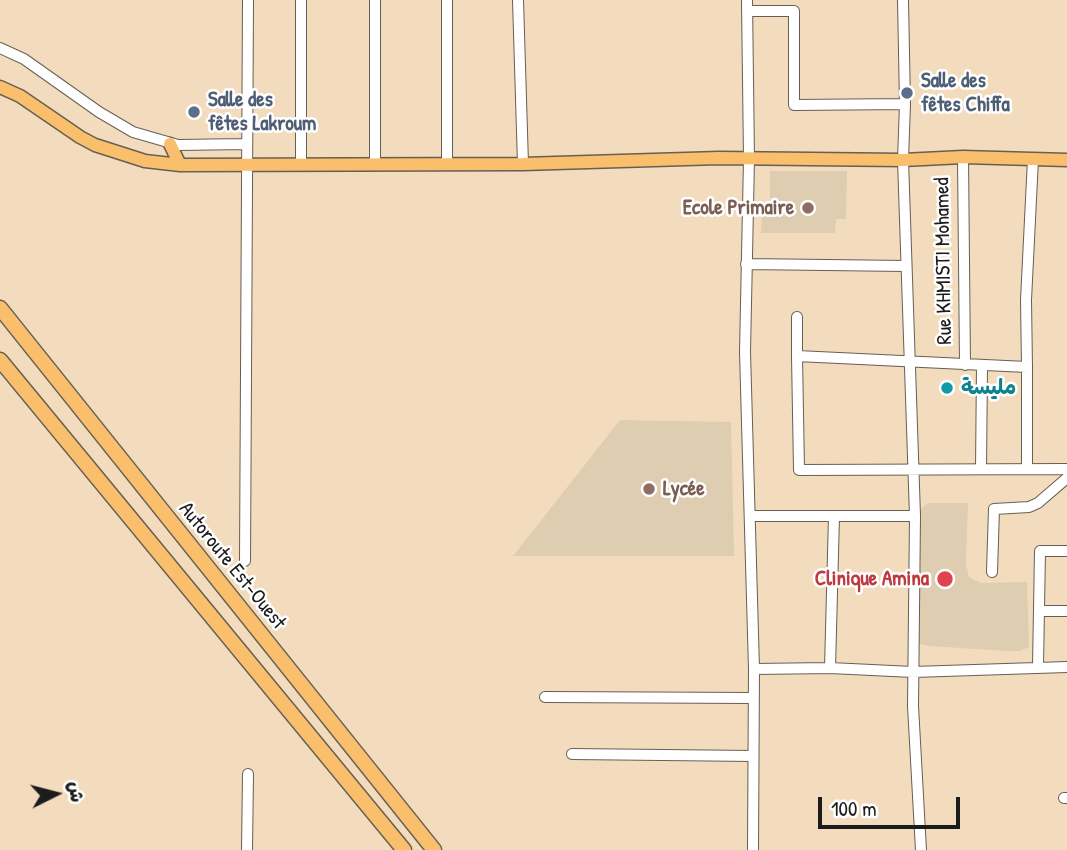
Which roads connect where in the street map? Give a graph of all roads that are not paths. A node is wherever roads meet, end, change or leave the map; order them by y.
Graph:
1 (248, 0) edge
2 (301, 0) edge
3 (374, 0) edge
4 (447, 0) edge
5 (519, 0) edge
6 (747, 5) edge
7 (901, 6) edge
8 (0, 48) edge
9 (0, 87) edge
10 (905, 104) junction
11 (170, 144) junction
12 (245, 144) junction
13 (963, 157) junction
14 (749, 159) junction
15 (1032, 159) junction
16 (903, 160) junction
17 (1067, 160) edge
18 (301, 164) junction
19 (375, 164) junction
20 (447, 164) junction
21 (523, 164) junction
22 (180, 165) junction
23 (246, 165) junction
24 (746, 264) junction
25 (906, 266) junction
26 (0, 308) edge
27 (797, 317) dead end
28 (797, 356) junction
29 (0, 360) edge
30 (910, 363) junction
31 (965, 365) junction
32 (982, 366) junction
33 (1027, 367) junction
34 (913, 468) junction
35 (1027, 468) junction
36 (981, 469) junction
37 (1067, 469) edge
38 (1067, 478) edge
39 (750, 516) junction
40 (834, 516) junction
41 (915, 516) junction
42 (1067, 551) edge
43 (245, 561) dead end
44 (992, 572) dead end
45 (1039, 611) junction
46 (1067, 611) edge
47 (1038, 666) junction
48 (1067, 667) edge
49 (830, 668) junction
50 (754, 669) junction
51 (913, 671) junction
52 (545, 697) dead end
53 (753, 698) junction
54 (572, 754) dead end
55 (753, 756) junction
56 (248, 774) dead end
57 (247, 850) edge
58 (404, 850) edge
59 (434, 850) edge
60 (753, 850) edge
61 (921, 850) edge

1 - 12 street
2 - 18 street
3 - 19 street
4 - 20 street
5 - 21 street
6 - 10 street
6 - 14 street
7 - 10 street
8 - 11 street
9 - 22 main road
10 - 16 street
11 - 12 street
11 - 22 main road
12 - 23 street
13 - 15 main road
13 - 16 main road
13 - 31 street, Rue KHMISTI Mohamed
14 - 16 main road
14 - 21 main road
14 - 24 street
15 - 17 main road
15 - 33 street
16 - 25 street
18 - 19 main road
18 - 23 main road
19 - 20 main road
20 - 21 main road
22 - 23 main road
23 - 43 street
24 - 25 street
24 - 39 street
25 - 30 street
26 - 59 highway, Autoroute Est-Ouest
27 - 28 street
28 - 30 street
28 - 34 street
29 - 58 highway
30 - 31 street
30 - 34 street
31 - 32 street
32 - 33 street
32 - 36 street
33 - 35 street
34 - 36 street
34 - 41 street
35 - 36 street
35 - 37 street
38 - 44 street
39 - 40 street
39 - 50 street
40 - 41 street
40 - 49 street
41 - 51 street
42 - 45 street
45 - 46 street
45 - 47 street
47 - 48 street
47 - 51 street
49 - 50 street
49 - 51 street
50 - 53 street
51 - 61 street
52 - 53 street
53 - 55 street
54 - 55 street
55 - 60 street
56 - 57 street

